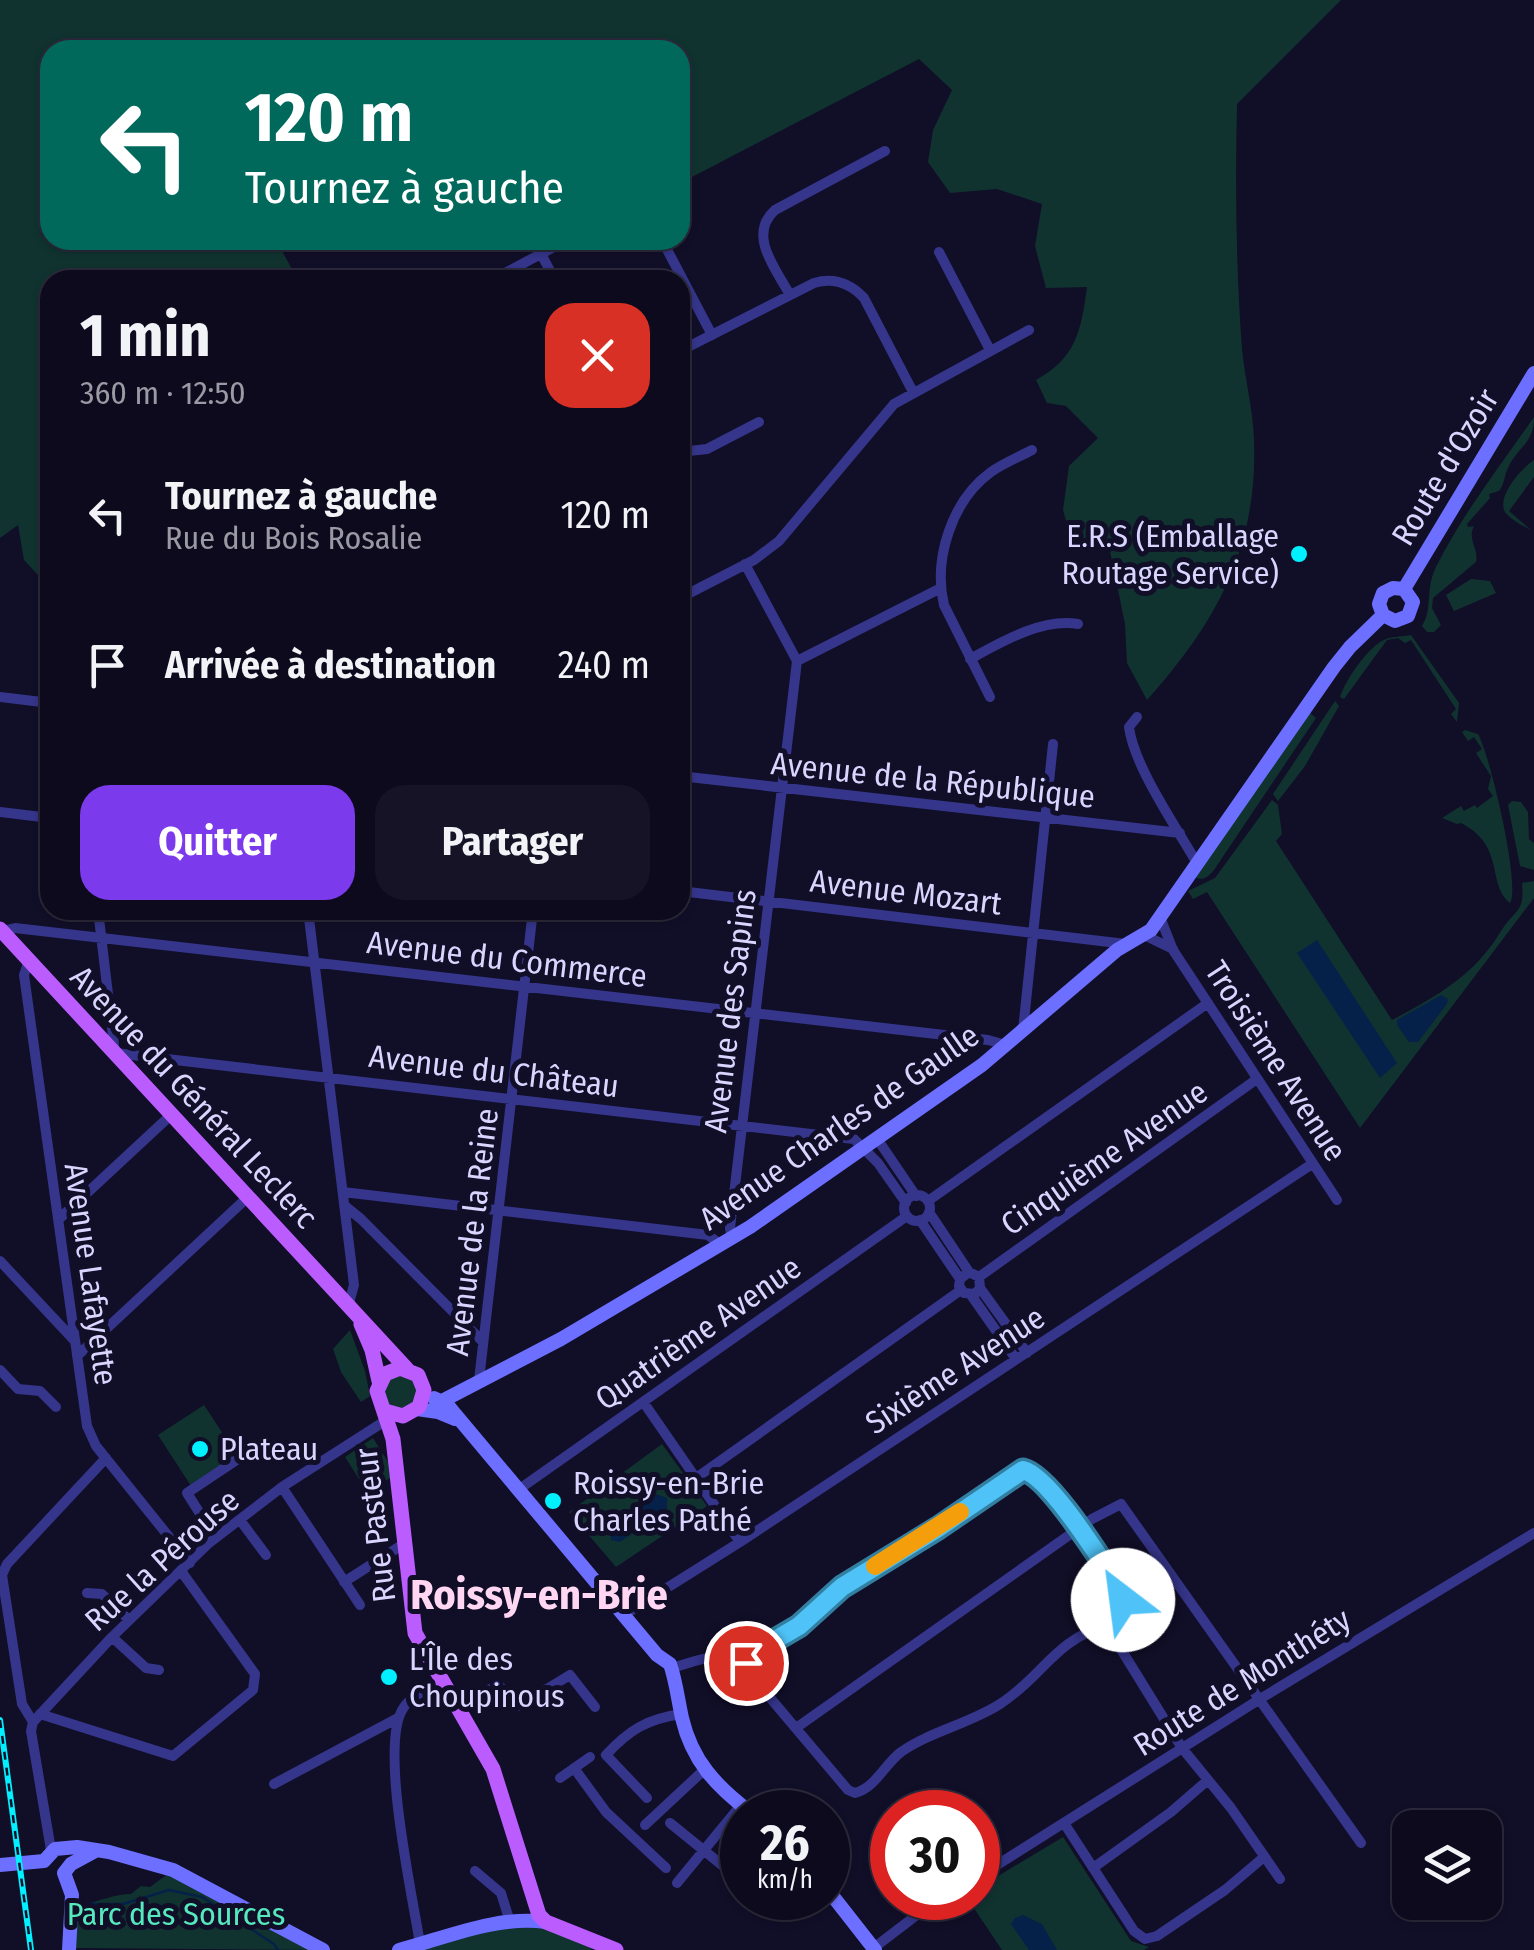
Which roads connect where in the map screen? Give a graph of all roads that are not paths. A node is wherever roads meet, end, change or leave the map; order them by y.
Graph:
1 (885, 152) dead end
2 (548, 250) edge
3 (939, 252) dead end
4 (541, 254) junction
5 (511, 270) edge
6 (550, 270) edge
7 (690, 293) edge
8 (790, 294) junction
9 (1029, 330) dead end
10 (712, 335) junction
11 (690, 346) edge
12 (990, 350) junction
13 (1534, 372) edge
14 (913, 392) junction
15 (759, 422) dead end
16 (1032, 450) dead end
17 (690, 451) edge
18 (745, 564) junction
19 (941, 588) junction
20 (1404, 590) junction
21 (690, 593) edge
22 (1383, 615) junction
23 (1078, 624) dead end
24 (970, 659) junction
25 (796, 662) junction
26 (0, 697) edge
27 (990, 697) dead end
28 (40, 702) edge
29 (1137, 717) dead end
30 (1053, 744) dead end
31 (690, 777) edge
32 (781, 788) junction
33 (0, 812) edge
34 (40, 817) edge
35 (1045, 818) junction
36 (1180, 834) junction
37 (1198, 865) junction
38 (690, 892) edge
39 (768, 901) junction
40 (1160, 917) junction
41 (99, 920) edge
42 (309, 920) edge
43 (532, 920) edge
44 (1, 930) edge
45 (1032, 932) junction
46 (1144, 935) junction
47 (101, 937) junction
48 (1126, 944) junction
49 (1174, 950) junction
50 (28, 960) junction
51 (314, 962) junction
52 (524, 986) junction
53 (1208, 1003) junction
54 (755, 1013) junction
55 (1022, 1032) junction
56 (1006, 1045) junction
57 (115, 1053) junction
58 (328, 1076) junction
59 (1257, 1080) junction
60 (512, 1100) junction
61 (172, 1114) junction
62 (742, 1125) junction
63 (878, 1140) junction
64 (864, 1148) junction
65 (1312, 1164) junction
66 (343, 1192) junction
67 (249, 1196) junction
68 (1337, 1200) dead end
69 (910, 1205) junction
70 (344, 1206) junction
71 (926, 1211) junction
72 (499, 1212) junction
73 (59, 1219) junction
74 (727, 1242) junction
75 (0, 1261) edge
76 (970, 1283) junction
77 (349, 1303) junction
78 (75, 1340) junction
79 (484, 1342) junction
80 (77, 1356) junction
81 (1021, 1356) junction
82 (407, 1369) junction
83 (0, 1370) edge
84 (379, 1381) junction
85 (476, 1382) junction
86 (424, 1393) junction
87 (644, 1403) junction
88 (440, 1407) junction
89 (56, 1408) dead end
90 (417, 1409) junction
91 (387, 1415) junction
92 (460, 1422) junction
93 (248, 1453) dead end
94 (106, 1458) junction
95 (696, 1478) junction
96 (282, 1487) junction
97 (518, 1490) junction
98 (199, 1512) dead end
99 (240, 1520) junction
100 (1079, 1529) junction
101 (1534, 1533) edge
102 (740, 1542) junction
103 (405, 1543) junction
104 (266, 1556) dead end
105 (2, 1567) edge
106 (185, 1567) junction
107 (344, 1582) junction
108 (87, 1593) dead end
109 (360, 1605) dead end
110 (624, 1615) junction
111 (129, 1620) junction
112 (1106, 1624) junction
113 (112, 1637) junction
114 (746, 1663) junction
115 (672, 1668) junction
116 (159, 1670) dead end
117 (442, 1681) junction
118 (483, 1692) dead end
119 (1260, 1699) junction
120 (595, 1707) dead end
121 (681, 1714) junction
122 (37, 1718) junction
123 (398, 1718) junction
124 (796, 1728) junction
125 (1182, 1748) junction
126 (590, 1757) dead end
127 (574, 1768) junction
128 (704, 1770) junction
129 (560, 1778) dead end
130 (1208, 1780) junction
131 (274, 1784) dead end
132 (726, 1790) edge
133 (647, 1798) dead end
134 (670, 1823) dead end
135 (1064, 1823) junction
136 (638, 1832) junction
137 (720, 1834) edge
138 (1361, 1843) dead end
139 (702, 1852) junction
140 (1264, 1857) junction
141 (59, 1860) junction
142 (1000, 1864) edge
143 (0, 1865) edge
144 (720, 1865) edge
145 (666, 1868) dead end
146 (1092, 1868) junction
147 (476, 1870) dead end
148 (1280, 1879) dead end
149 (677, 1882) dead end
150 (531, 1914) junction
151 (850, 1919) edge
152 (911, 1920) edge
153 (510, 1922) junction
154 (420, 1944) junction
155 (873, 1949) edge
156 (69, 1950) edge
157 (322, 1950) edge
158 (398, 1950) edge
159 (616, 1950) edge

1 - 8 street
2 - 4 street
3 - 12 street
4 - 5 street
4 - 6 street
7 - 10 street
8 - 10 street
8 - 14 street
9 - 12 street
10 - 11 street
12 - 14 street
13 - 20 main road, Route d'Ozoir
14 - 18 street
15 - 17 street
16 - 19 street
18 - 21 street
18 - 25 street
19 - 24 street
19 - 25 street
20 - 22 main road
20 - 22 main road
22 - 37 main road, Avenue Charles de Gaulle
23 - 24 street
24 - 27 street
25 - 32 street, Avenue des Sapins
26 - 28 street
29 - 36 street
30 - 35 street
31 - 32 street, Avenue de la République
32 - 35 street, Avenue de la République
32 - 39 street, Avenue des Sapins
33 - 34 street
35 - 36 street, Avenue de la République
35 - 45 street
36 - 37 street
37 - 40 main road, Avenue Charles de Gaulle
38 - 39 street, Avenue Mozart
39 - 45 street, Avenue Mozart
39 - 54 street, Avenue des Sapins
40 - 46 main road, Avenue Charles de Gaulle
40 - 49 street, Troisième Avenue
41 - 47 street
42 - 51 street
43 - 52 street, Avenue de la Reine
44 - 47 street, Avenue du Commerce
44 - 50 main road, Avenue du Général Leclerc
45 - 48 street, Avenue Mozart
45 - 55 street
46 - 48 main road, Avenue Charles de Gaulle
46 - 49 street, Troisième Avenue
47 - 51 street, Avenue du Commerce
47 - 57 street
48 - 55 main road, Avenue Charles de Gaulle
49 - 53 street, Troisième Avenue
50 - 57 main road, Avenue du Général Leclerc
50 - 73 street, Avenue Lafayette
51 - 52 street, Avenue du Commerce
51 - 58 street
52 - 54 street, Avenue du Commerce
52 - 60 street, Avenue de la Reine
53 - 59 street, Troisième Avenue
53 - 71 street
54 - 56 street, Avenue du Commerce
54 - 62 street, Avenue des Sapins
55 - 56 main road, Avenue Charles de Gaulle
56 - 63 main road, Avenue Charles de Gaulle
57 - 58 street, Avenue du Château
57 - 61 main road, Avenue du Général Leclerc
58 - 60 street, Avenue du Château
58 - 66 street
59 - 65 street, Troisième Avenue
59 - 76 street, Cinquième Avenue
60 - 62 street, Avenue du Château
60 - 72 street, Avenue de la Reine
61 - 67 main road, Avenue du Général Leclerc
61 - 73 street
62 - 64 street, Avenue du Château
62 - 74 street, Avenue des Sapins
63 - 64 main road, Avenue Charles de Gaulle
63 - 69 street
64 - 69 street
64 - 74 main road, Avenue Charles de Gaulle
65 - 68 street, Troisième Avenue
65 - 81 street, Sixième Avenue
66 - 70 street
66 - 72 street
67 - 77 main road, Avenue du Général Leclerc
67 - 80 street
69 - 71 street
69 - 71 street
69 - 87 street, Quatrième Avenue
70 - 77 street
70 - 79 street
71 - 76 street
72 - 74 street
72 - 79 street, Avenue de la Reine
73 - 78 street, Avenue Lafayette
74 - 85 main road, Avenue Charles de Gaulle
75 - 78 street
76 - 81 street
76 - 95 street, Cinquième Avenue
77 - 82 main road, Avenue du Général Leclerc
77 - 84 main road, Avenue du Général Leclerc
78 - 80 street, Avenue Lafayette
79 - 85 street, Avenue de la Reine
80 - 94 street, Avenue Lafayette
81 - 102 street, Sixième Avenue
82 - 84 main road
82 - 86 main road
83 - 89 street
84 - 91 main road
85 - 88 main road, Avenue Charles de Gaulle
85 - 92 main road
86 - 88 main road
86 - 90 main road
87 - 95 street
87 - 97 street, Quatrième Avenue
88 - 90 main road
88 - 92 main road
90 - 91 main road
91 - 96 street, Rue la Pérouse
91 - 103 main road, Rue Pasteur
92 - 97 main road
93 - 98 street
94 - 105 street
94 - 106 street, Avenue Lafayette
95 - 102 street
96 - 99 street, Rue la Pérouse
96 - 107 street
97 - 110 main road
99 - 104 street
99 - 106 street, Rue la Pérouse
100 - 112 street
100 - 114 street
100 - 119 street
100 - 124 street
101 - 119 street, Route de Monthéty
102 - 110 street, Sixième Avenue
103 - 107 street
103 - 117 main road, Rue Pasteur
105 - 122 street
106 - 111 street, Rue la Pérouse
106 - 122 street, Avenue Lafayette
107 - 109 street
108 - 111 street
110 - 115 main road
111 - 113 street, Rue la Pérouse
112 - 124 street
112 - 125 street
113 - 116 street
113 - 122 street, Rue la Pérouse
114 - 115 street
114 - 124 street
115 - 121 main road
117 - 123 street
117 - 150 main road, Rue Pasteur
118 - 120 street
119 - 125 street, Route de Monthéty
119 - 138 street
121 - 128 main road
121 - 133 street
122 - 141 street
123 - 131 street
123 - 154 street
125 - 130 street
125 - 135 street, Route de Monthéty
126 - 127 street
127 - 129 street
127 - 136 street
128 - 132 main road
128 - 136 street
130 - 140 street
130 - 146 street
134 - 139 street
135 - 142 street, Route de Monthéty
135 - 146 street
136 - 145 street
137 - 139 street
139 - 144 street
139 - 149 street
140 - 146 street
140 - 148 street
141 - 143 main road
141 - 156 main road
141 - 157 main road
147 - 153 street
150 - 153 main road
150 - 159 main road, Rue Pasteur
151 - 155 main road
152 - 155 street
153 - 154 main road
154 - 158 main road

